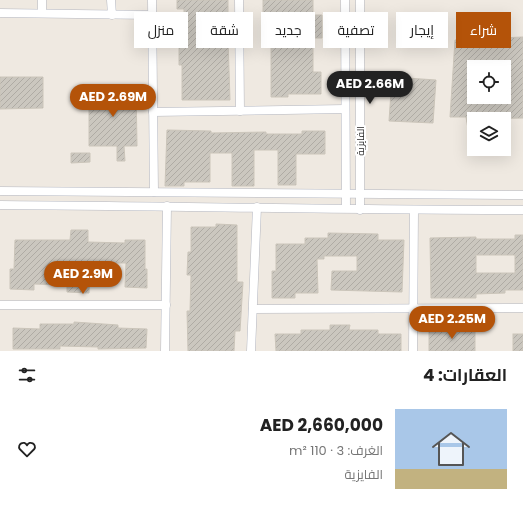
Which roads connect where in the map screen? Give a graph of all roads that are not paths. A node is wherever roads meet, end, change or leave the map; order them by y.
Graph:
1 (42, 0) edge
2 (111, 0) edge
3 (152, 0) edge
4 (239, 0) edge
5 (345, 0) edge
6 (360, 0) edge
7 (0, 12) edge
8 (152, 12) edge
9 (42, 13) junction
10 (112, 15) junction
11 (134, 15) edge
12 (152, 48) edge
13 (345, 109) junction
14 (240, 111) junction
15 (153, 112) junction
16 (0, 192) edge
17 (154, 192) junction
18 (360, 193) junction
19 (346, 194) junction
20 (523, 195) edge
21 (0, 205) edge
22 (167, 206) junction
23 (257, 207) junction
24 (346, 208) junction
25 (360, 210) junction
26 (414, 210) junction
27 (523, 210) edge
28 (0, 305) edge
29 (166, 305) junction
30 (413, 308) junction
31 (523, 308) edge
32 (253, 309) junction
33 (165, 351) edge
34 (251, 351) edge
35 (413, 351) edge

1 - 9 street
2 - 10 street
3 - 8 street
4 - 14 street
5 - 13 street, الفايزية
6 - 18 street, الفايزية
7 - 9 street
9 - 10 street
10 - 11 street
12 - 15 street
13 - 14 street
13 - 19 street, الفايزية
14 - 15 street
15 - 17 street
16 - 17 street
17 - 19 street
18 - 19 street
18 - 20 street
18 - 25 street, الفايزية
19 - 24 street, الفايزية
21 - 22 street
22 - 23 street
22 - 29 street
23 - 24 street
23 - 32 street
24 - 25 street
25 - 26 street
26 - 27 street
26 - 30 street
28 - 29 street
29 - 33 street
30 - 31 street
30 - 32 street
30 - 35 street
32 - 34 street

